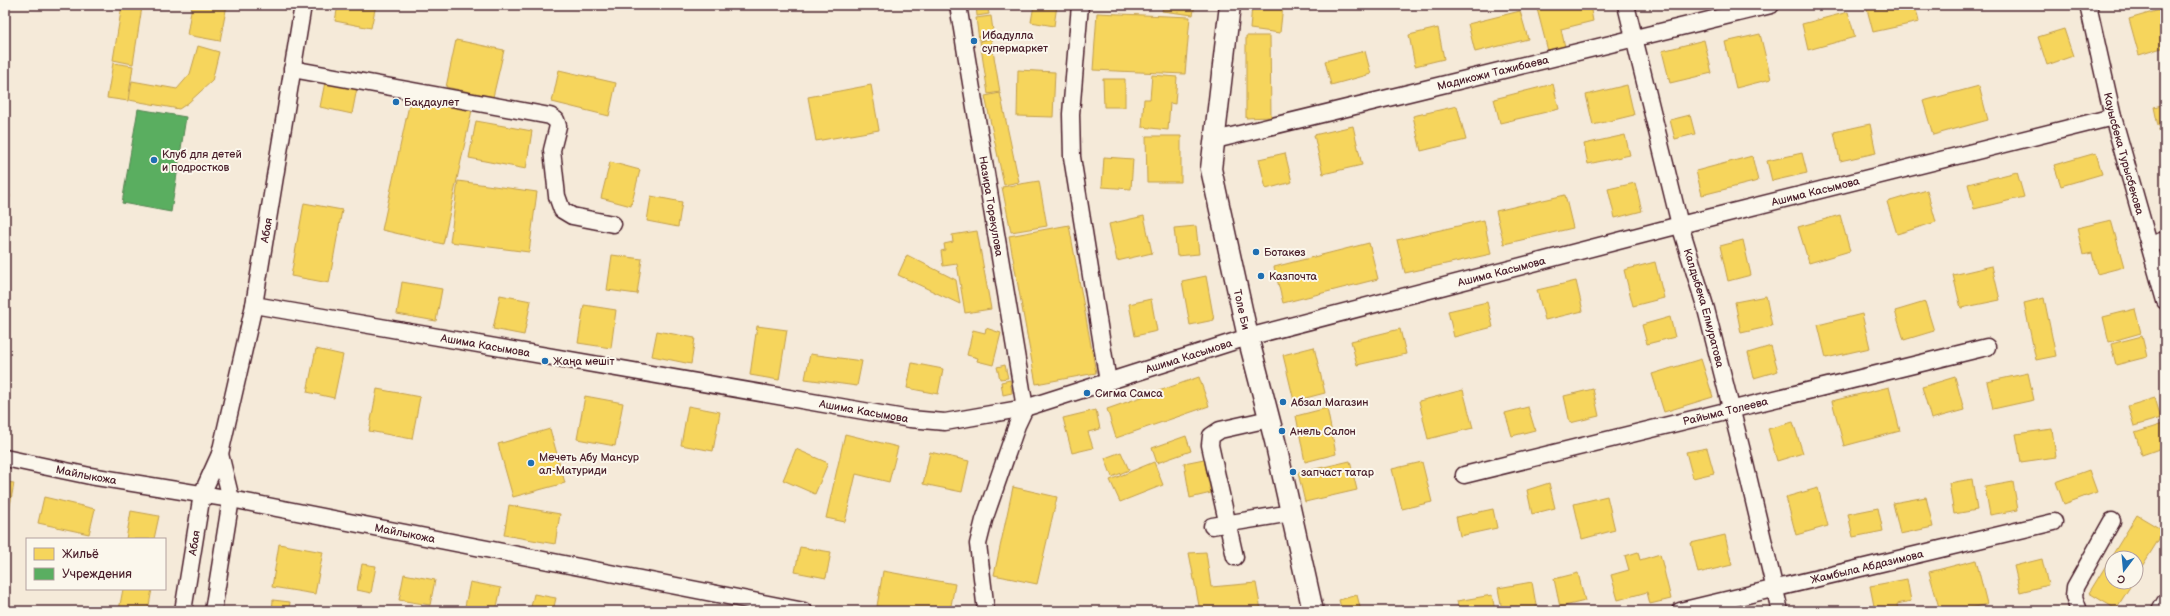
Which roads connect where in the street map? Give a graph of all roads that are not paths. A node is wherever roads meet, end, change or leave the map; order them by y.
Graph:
1 (303, 5) edge
2 (958, 5) edge
3 (1080, 5) edge
4 (1230, 5) edge
5 (1626, 5) edge
6 (1771, 5) edge
7 (2088, 5) edge
8 (1635, 38) junction
9 (292, 69) junction
10 (2114, 117) junction
11 (1215, 140) junction
12 (613, 224) dead end
13 (1680, 225) junction
14 (2165, 240) edge
15 (2149, 245) junction
16 (2165, 301) edge
17 (254, 305) junction
18 (1248, 337) junction
19 (1987, 347) dead end
20 (1108, 382) junction
21 (1025, 408) junction
22 (1731, 411) junction
23 (1269, 419) junction
24 (220, 454) junction
25 (5, 458) edge
26 (1464, 475) dead end
27 (202, 494) junction
28 (231, 499) junction
29 (1291, 513) junction
30 (2112, 521) dead end
31 (2054, 522) dead end
32 (1219, 525) junction
33 (1235, 557) dead end
34 (1774, 589) junction
35 (2165, 602) edge
36 (183, 611) edge
37 (213, 611) edge
38 (804, 611) edge
39 (986, 611) edge
40 (1314, 611) edge
41 (1680, 611) edge
42 (1780, 611) edge
43 (2079, 611) edge
44 (2160, 611) edge

1 - 9 street, Абая
2 - 21 street, Назира Торекулова
3 - 20 street
4 - 11 street, Толе Би
5 - 8 street, Калдыбека Елмуратова
6 - 8 street, Мадикожи Тажибаева
7 - 10 street, Кауысбека Турысбекова
8 - 11 street, Мадикожи Тажибаева
8 - 13 street, Калдыбека Елмуратова
9 - 12 street
9 - 17 street, Абая
10 - 13 street, Ашима Касымова
10 - 15 street, Кауысбека Турысбекова
11 - 18 street, Толе Би
13 - 18 street, Ашима Касымова
13 - 22 street, Калдыбека Елмуратова
14 - 15 street
15 - 16 street, Кауысбека Турысбекова
17 - 21 street, Ашима Касымова
17 - 24 street, Абая
18 - 20 street, Ашима Касымова
18 - 23 street, Толе Би
19 - 22 street, Райыма Толеева
20 - 21 street, Ашима Касымова
21 - 39 street
22 - 26 street, Райыма Толеева
22 - 34 street, Калдыбека Елмуратова
23 - 29 street, Толе Би
23 - 32 street
24 - 27 street, Абая
24 - 28 street, Абая
25 - 27 street, Майлыкожа
27 - 28 street, Майлыкожа
27 - 36 street, Абая
28 - 37 street, Абая
28 - 38 street, Майлыкожа
29 - 32 street
29 - 40 street, Толе Би
30 - 43 street
31 - 34 street, Жамбыла Абдазимова
32 - 33 street
34 - 41 street, Жамбыла Абдазимова
34 - 42 street, Калдыбека Елмуратова
35 - 44 street

